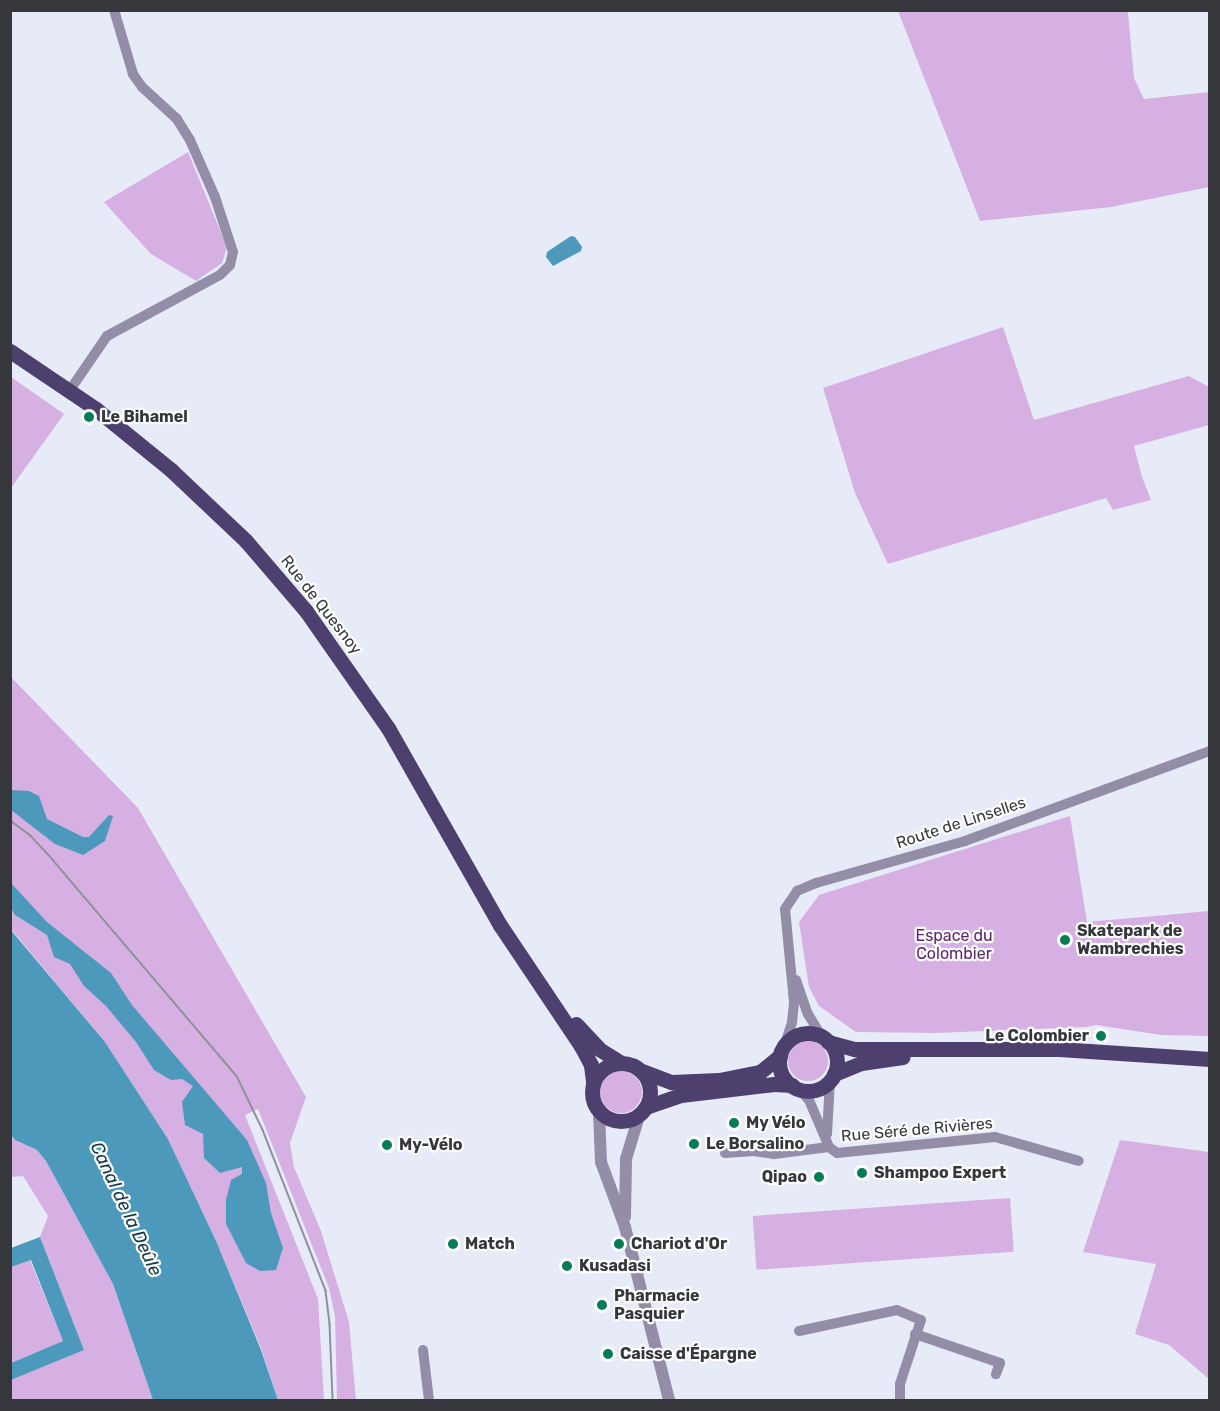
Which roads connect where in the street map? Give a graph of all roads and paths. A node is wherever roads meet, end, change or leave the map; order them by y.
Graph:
1 (114, 10) edge
2 (10, 351) edge
3 (70, 390) junction
4 (1209, 750) edge
5 (520, 954) junction
6 (792, 968) junction
7 (825, 1039) junction
8 (1059, 1049) junction
9 (783, 1050) junction
10 (964, 1050) junction
11 (1209, 1050) edge
12 (1209, 1059) edge
13 (621, 1063) junction
14 (641, 1071) junction
15 (832, 1077) junction
16 (593, 1082) junction
17 (796, 1087) junction
18 (643, 1111) junction
19 (599, 1112) junction
20 (828, 1142) junction
21 (725, 1153) dead end
22 (1079, 1161) dead end
23 (625, 1227) junction
24 (799, 1331) dead end
25 (915, 1334) junction
26 (423, 1350) dead end
27 (996, 1374) dead end
28 (429, 1401) edge
29 (669, 1401) edge
30 (900, 1401) edge

1 - 3 street
2 - 3 main road, Rue de Quesnoy
3 - 5 main road, Rue de Quesnoy
4 - 6 street, Route de Linselles
5 - 13 main road, Rue de Quesnoy
5 - 16 main road, Rue de Quesnoy
6 - 7 street, Route de Linselles
6 - 9 street, Route de Linselles
7 - 9 main road
7 - 10 main road
7 - 15 main road
8 - 10 main road
8 - 11 main road
8 - 12 main road
9 - 14 main road
9 - 17 main road
10 - 15 main road
13 - 14 main road
13 - 16 main road
14 - 18 main road
15 - 17 main road
15 - 20 street, Rue Séré de Rivières
16 - 19 main road
17 - 18 main road
17 - 20 street, Rue Séré de Rivières
18 - 19 main road
18 - 23 street
19 - 23 street
20 - 21 street, Rue Séré de Rivières
20 - 22 street, Rue Séré de Rivières
23 - 29 street
24 - 25 street
25 - 27 street
25 - 30 street
26 - 28 street

